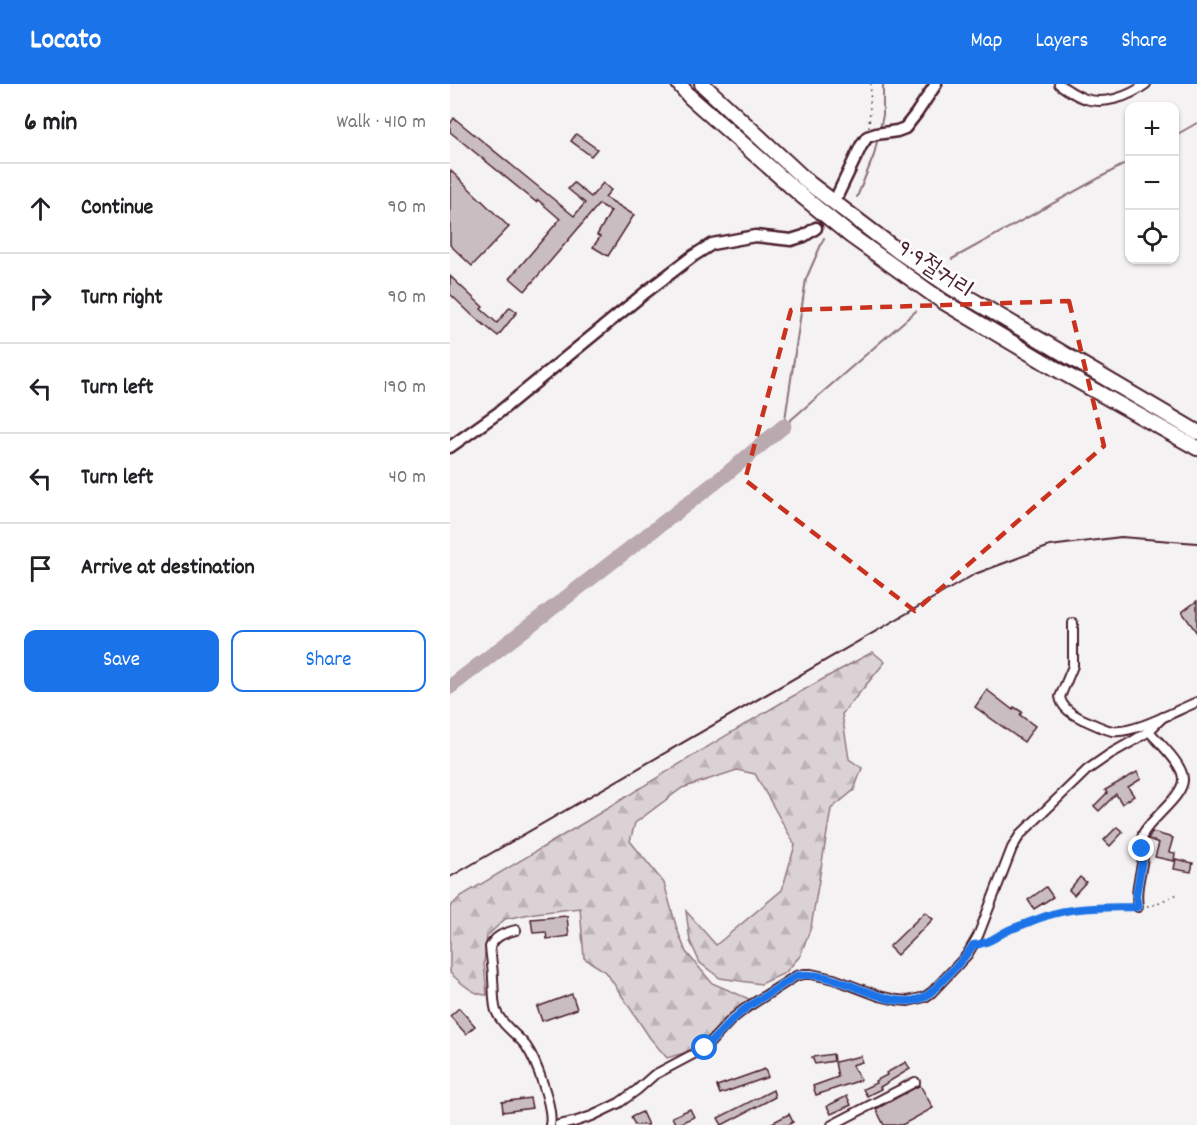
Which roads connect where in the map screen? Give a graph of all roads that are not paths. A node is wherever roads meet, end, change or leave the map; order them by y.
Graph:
1 (679, 84) edge
2 (702, 84) edge
3 (936, 84) edge
4 (1059, 84) edge
5 (1146, 84) edge
6 (838, 194) tunnel mouth
7 (816, 228) tunnel mouth
8 (1197, 432) edge
9 (450, 447) edge
10 (1197, 448) edge
11 (1073, 623) dead end
12 (1197, 702) edge
13 (1163, 717) junction
14 (1149, 731) junction
15 (1138, 907) road end
16 (516, 930) dead end
17 (915, 1082) dead end
18 (550, 1125) edge
19 (559, 1125) edge
20 (832, 1125) edge

1 - 10 highway, 9·9절거리
2 - 8 highway, 9·9절거리
3 - 6 street
4 - 5 street
7 - 9 street
11 - 13 street
12 - 13 street
13 - 14 street
14 - 15 street
14 - 19 street
16 - 18 street
17 - 20 street

